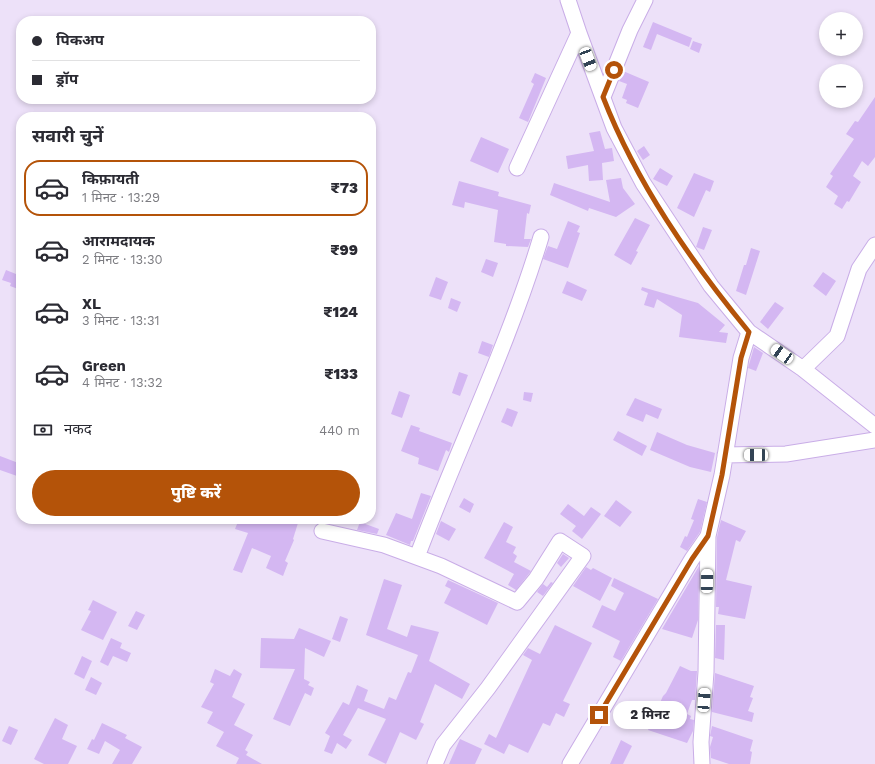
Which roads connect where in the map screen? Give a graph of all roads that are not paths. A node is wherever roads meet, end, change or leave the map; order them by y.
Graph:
1 (568, 0) edge
2 (645, 0) edge
3 (578, 33) junction
4 (603, 97) junction
5 (517, 168) dead end
6 (541, 237) dead end
7 (875, 245) edge
8 (749, 332) junction
9 (803, 369) junction
10 (875, 426) edge
11 (875, 440) edge
12 (725, 455) junction
13 (322, 531) dead end
14 (708, 536) junction
15 (418, 557) junction
16 (435, 764) edge
17 (570, 764) edge
18 (702, 764) edge

1 - 3 street
2 - 4 street
3 - 4 street
3 - 5 street
4 - 8 street
6 - 15 street
7 - 9 street
8 - 9 street
8 - 12 street
9 - 10 street
11 - 12 street
12 - 14 street
13 - 15 street
14 - 17 street
14 - 18 street
15 - 16 street

